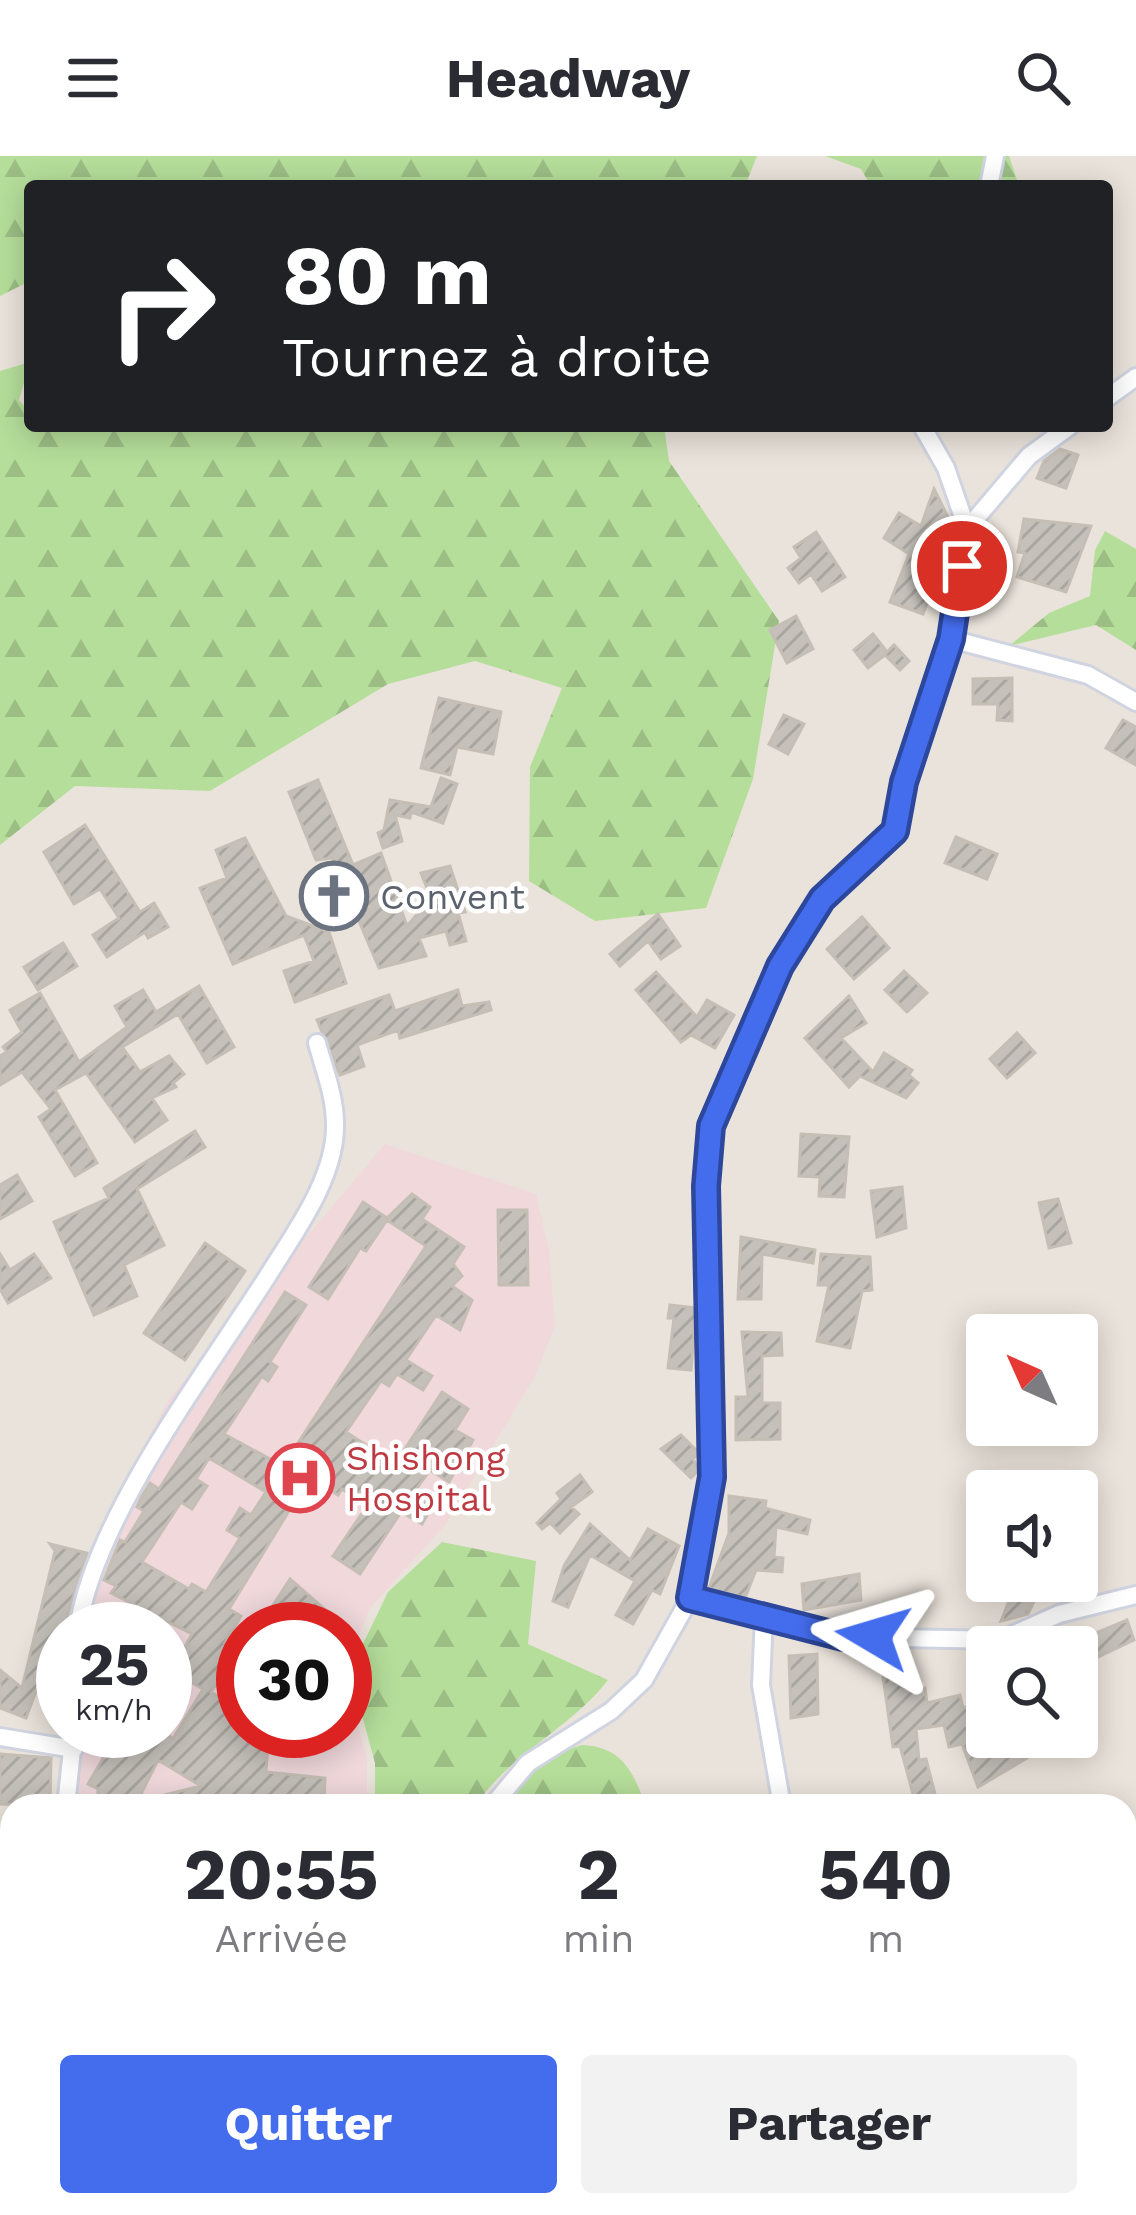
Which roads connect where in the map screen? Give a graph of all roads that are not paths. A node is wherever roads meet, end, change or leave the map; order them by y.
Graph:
1 (925, 432) edge
2 (1062, 432) edge
3 (968, 529) junction
4 (951, 639) junction
5 (1136, 703) edge
6 (317, 1043) dead end
7 (1136, 1595) edge
8 (690, 1598) junction
9 (85, 1602) edge
10 (764, 1616) junction
11 (0, 1737) edge
12 (36, 1738) edge
13 (72, 1758) edge
14 (67, 1794) edge
15 (502, 1794) edge
16 (780, 1794) edge

1 - 3 street
2 - 3 street
3 - 4 street
4 - 5 street
4 - 8 street
6 - 9 street
7 - 10 street
8 - 10 street
8 - 15 street
10 - 16 street
11 - 12 street
13 - 14 street

